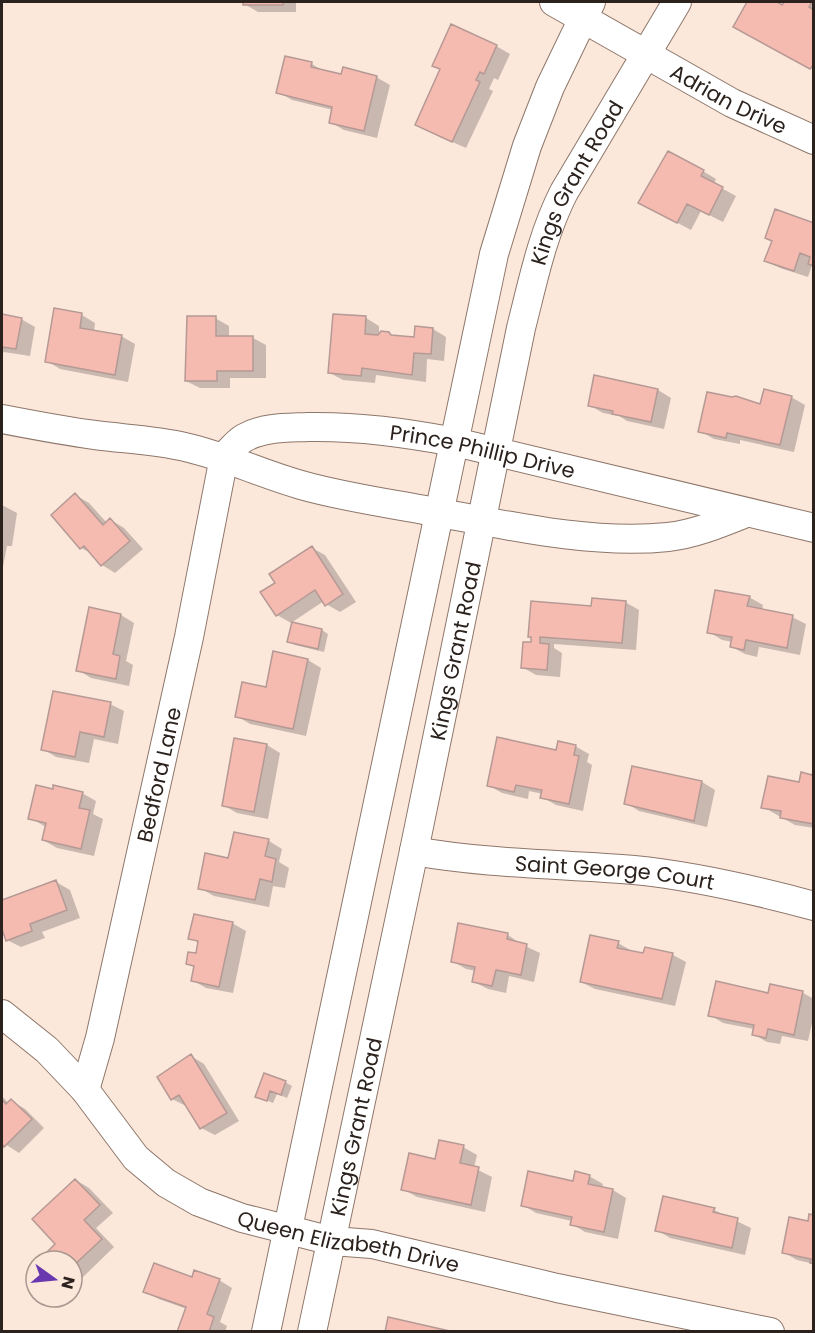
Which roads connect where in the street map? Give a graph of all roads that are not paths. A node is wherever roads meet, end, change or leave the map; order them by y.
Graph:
1 (554, 2) edge
2 (677, 2) edge
3 (587, 10) edge
4 (645, 54) junction
5 (813, 140) edge
6 (2, 419) edge
7 (455, 442) junction
8 (495, 453) junction
9 (224, 457) junction
10 (440, 513) junction
11 (746, 513) junction
12 (482, 521) junction
13 (813, 528) edge
14 (414, 850) junction
15 (813, 906) edge
16 (2, 1014) edge
17 (85, 1090) junction
18 (287, 1231) junction
19 (332, 1241) junction
20 (266, 1332) edge
21 (312, 1332) edge
22 (770, 1332) edge

1 - 3 street, Adrian Drive
2 - 4 street, Kings Grant Road
3 - 4 street, Adrian Drive
3 - 7 street, Kings Grant Road
4 - 5 street, Adrian Drive
4 - 8 street, Kings Grant Road
6 - 9 street
7 - 8 street, Prince Phillip Drive
7 - 9 street, Prince Phillip Drive
7 - 10 street, Kings Grant Road
8 - 11 street, Prince Phillip Drive
8 - 12 street, Kings Grant Road
9 - 10 street
9 - 17 street, Bedford Lane
10 - 12 street
10 - 18 street, Kings Grant Road
11 - 12 street
11 - 13 street, Prince Phillip Drive
12 - 14 street, Kings Grant Road
14 - 15 street, Saint George Court
14 - 19 street, Kings Grant Road
16 - 17 street, Queen Elizabeth Drive
17 - 18 street, Queen Elizabeth Drive
18 - 19 street, Queen Elizabeth Drive
18 - 20 street, Kings Grant Road
19 - 21 street, Kings Grant Road
19 - 22 street, Queen Elizabeth Drive

